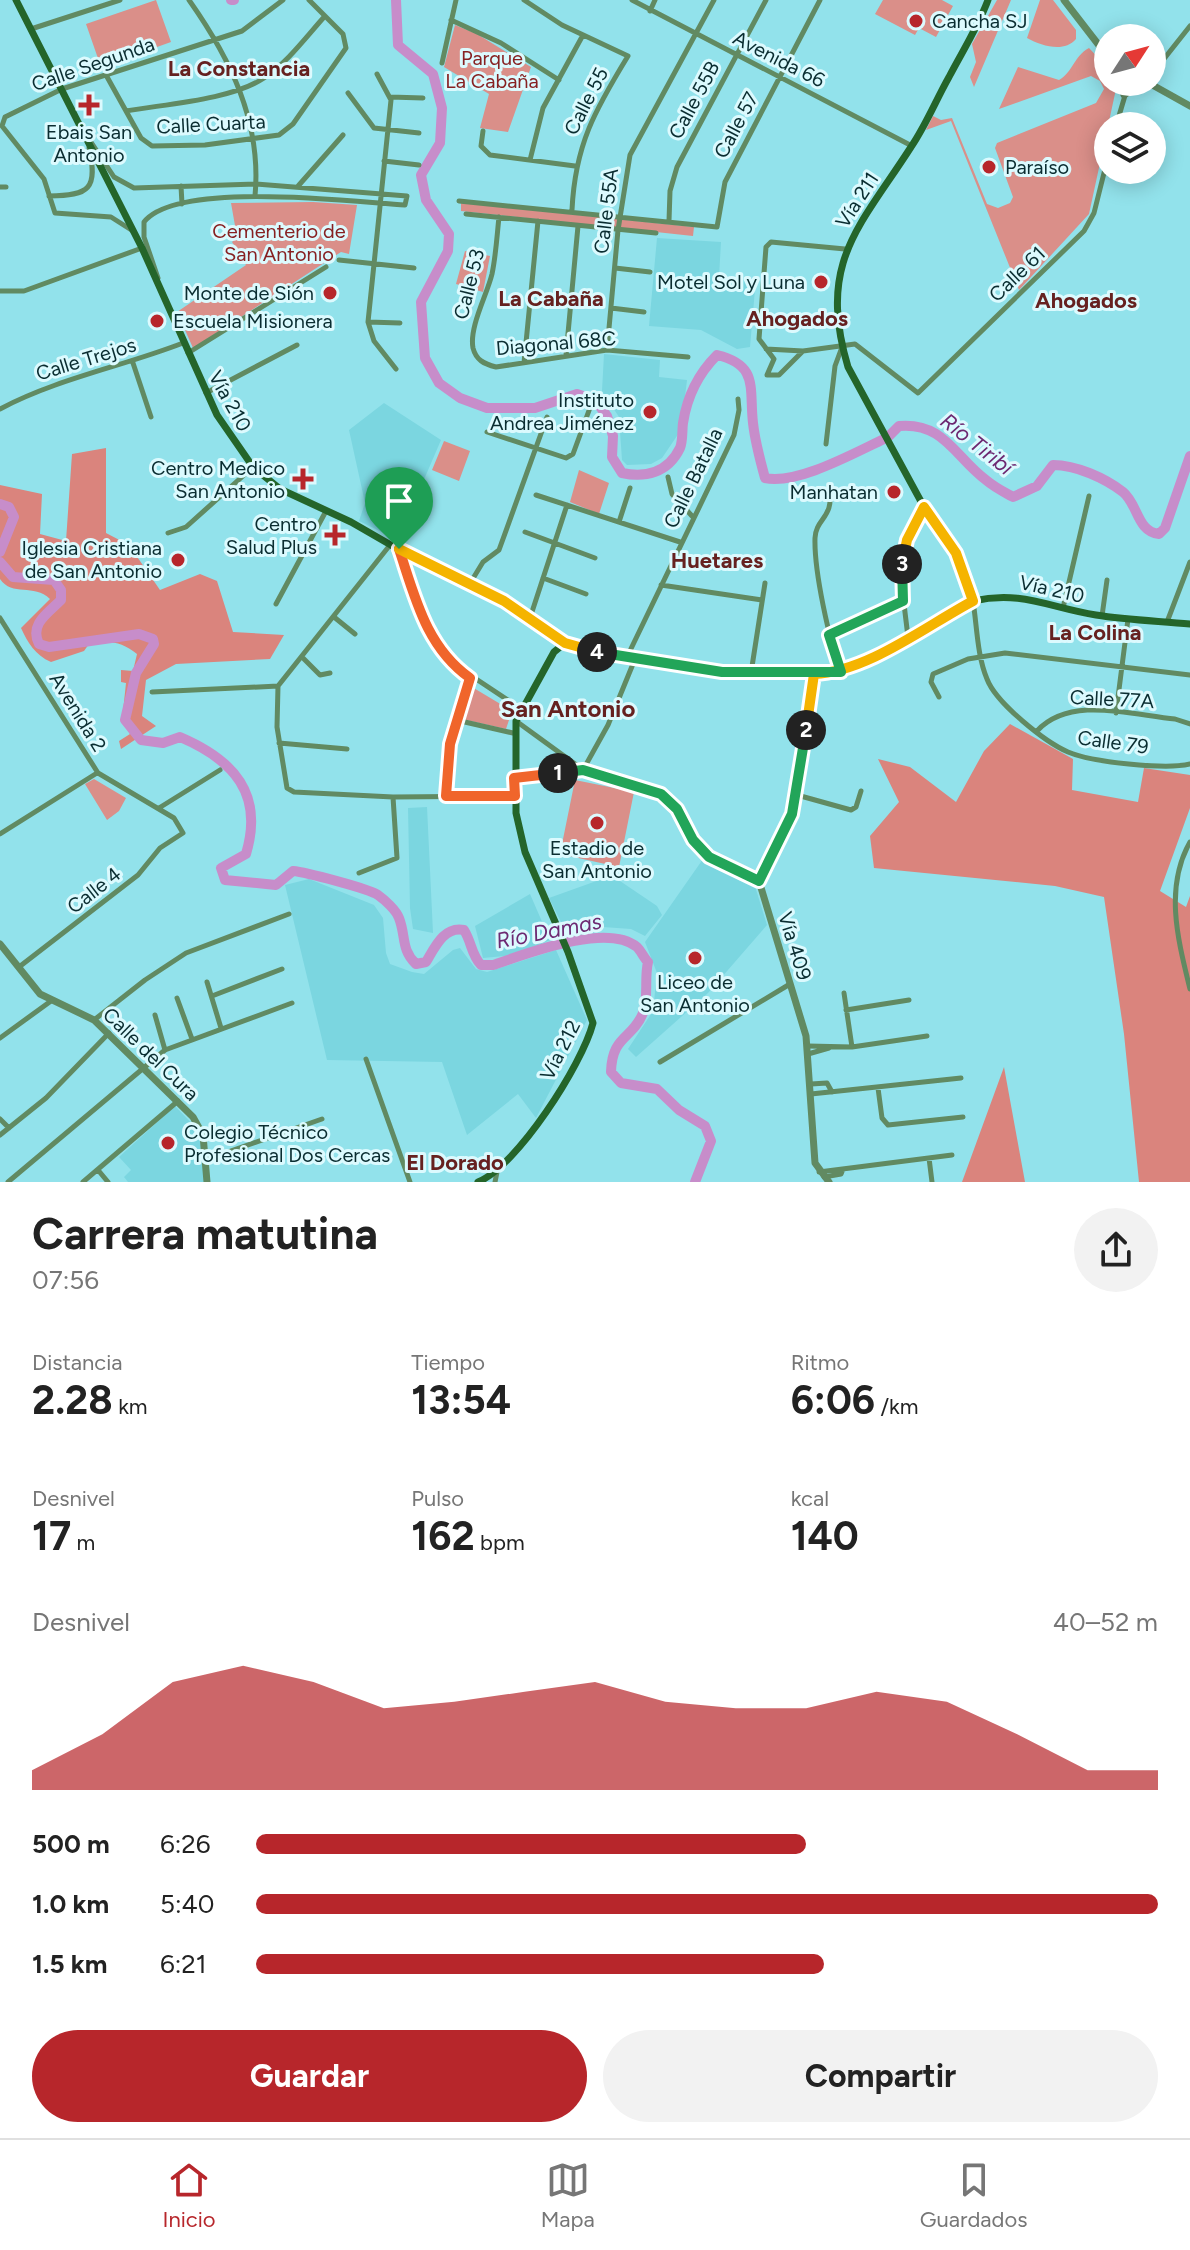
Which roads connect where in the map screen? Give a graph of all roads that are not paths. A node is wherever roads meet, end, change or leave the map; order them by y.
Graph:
1 (16, 0) edge
2 (120, 0) edge
3 (189, 0) edge
4 (283, 0) edge
5 (309, 0) edge
6 (456, 0) edge
7 (524, 0) edge
8 (632, 0) edge
9 (655, 0) edge
10 (714, 0) edge
11 (766, 0) edge
12 (820, 0) edge
13 (988, 0) edge
14 (1064, 0) edge
15 (650, 11) junction
16 (325, 16) junction
17 (451, 20) junction
18 (1190, 26) edge
19 (31, 29) junction
20 (694, 34) junction
21 (583, 35) junction
22 (1094, 39) edge
23 (217, 40) junction
24 (736, 56) junction
25 (1166, 56) edge
26 (442, 63) dead end
27 (377, 74) dead end
28 (106, 75) junction
29 (779, 78) junction
30 (559, 80) junction
31 (62, 89) junction
32 (241, 89) junction
33 (348, 93) dead end
34 (1166, 93) edge
35 (390, 97) junction
36 (423, 98) dead end
37 (1190, 106) edge
38 (126, 111) junction
39 (83, 131) junction
40 (388, 131) junction
41 (483, 131) dead end
42 (419, 133) dead end
43 (343, 135) dead end
44 (87, 140) junction
45 (253, 140) junction
46 (912, 146) junction
47 (530, 160) junction
48 (384, 161) junction
49 (419, 165) dead end
50 (575, 166) junction
51 (256, 184) junction
52 (1101, 184) edge
53 (181, 186) junction
54 (299, 186) junction
55 (380, 192) junction
56 (49, 196) junction
57 (255, 196) junction
58 (459, 201) dead end
59 (182, 204) junction
60 (379, 204) junction
61 (572, 210) junction
62 (466, 214) dead end
63 (621, 215) junction
64 (499, 217) junction
65 (538, 221) junction
66 (669, 221) junction
67 (578, 226) junction
68 (618, 230) junction
69 (134, 232) junction
70 (656, 233) dead end
71 (142, 248) junction
72 (845, 249) junction
73 (339, 260) dead end
74 (373, 264) junction
75 (326, 267) dead end
76 (414, 268) dead end
77 (615, 268) junction
78 (650, 272) dead end
79 (159, 287) junction
80 (0, 291) edge
81 (611, 308) junction
82 (644, 312) dead end
83 (368, 322) junction
84 (400, 323) dead end
85 (183, 343) junction
86 (297, 345) dead end
87 (842, 347) junction
88 (766, 349) junction
89 (607, 350) junction
90 (803, 351) junction
91 (188, 354) junction
92 (566, 355) junction
93 (688, 357) dead end
94 (477, 359) joint
95 (133, 363) junction
96 (524, 363) junction
97 (396, 369) dead end
98 (205, 393) junction
99 (738, 399) dead end
100 (591, 405) dead end
101 (0, 409) edge
102 (151, 417) dead end
103 (547, 417) dead end
104 (487, 432) dead end
105 (826, 444) dead end
106 (537, 447) junction
107 (253, 467) junction
108 (668, 477) dead end
109 (829, 487) dead end
110 (630, 488) dead end
111 (536, 495) dead end
112 (1089, 496) dead end
113 (567, 505) junction
114 (924, 507) junction
115 (326, 511) junction
116 (692, 516) junction
117 (619, 522) junction
118 (525, 532) dead end
119 (168, 533) dead end
120 (554, 542) junction
121 (680, 542) junction
122 (390, 545) junction
123 (399, 549) junction
124 (595, 558) dead end
125 (1190, 562) edge
126 (1188, 575) edge
127 (543, 578) junction
128 (1107, 580) dead end
129 (765, 583) dead end
130 (469, 585) junction
131 (661, 585) junction
132 (586, 594) dead end
133 (762, 600) junction
134 (903, 601) junction
135 (973, 601) junction
136 (276, 604) dead end
137 (1063, 608) junction
138 (1102, 616) junction
139 (334, 617) junction
140 (0, 618) edge
141 (530, 618) junction
142 (1128, 618) junction
143 (1167, 622) junction
144 (1190, 624) edge
145 (355, 634) dead end
146 (829, 635) junction
147 (908, 637) junction
148 (565, 643) junction
149 (980, 656) junction
150 (302, 657) junction
151 (631, 658) junction
152 (1121, 667) junction
153 (841, 672) junction
154 (330, 673) dead end
155 (751, 673) junction
156 (814, 674) junction
157 (1190, 675) edge
158 (470, 678) junction
159 (278, 686) junction
160 (152, 692) dead end
161 (939, 697) dead end
162 (520, 708) junction
163 (1116, 713) junction
164 (456, 720) junction
165 (516, 721) junction
166 (1190, 724) edge
167 (1037, 731) junction
168 (513, 733) junction
169 (279, 743) junction
170 (347, 749) dead end
171 (1190, 764) edge
172 (220, 770) dead end
173 (583, 770) junction
174 (98, 773) junction
175 (514, 778) junction
176 (861, 791) dead end
177 (797, 795) junction
178 (446, 796) junction
179 (515, 796) junction
180 (393, 797) junction
181 (159, 808) junction
182 (183, 833) joint
183 (0, 834) edge
184 (1190, 842) edge
185 (359, 873) dead end
186 (759, 881) junction
187 (289, 914) dead end
188 (1, 947) edge
189 (19, 967) junction
190 (282, 969) dead end
191 (207, 982) dead end
192 (790, 984) junction
193 (1190, 989) edge
194 (844, 993) dead end
195 (212, 996) junction
196 (177, 998) dead end
197 (909, 1000) dead end
198 (51, 1001) junction
199 (292, 1003) dead end
200 (846, 1010) junction
201 (155, 1015) dead end
202 (94, 1020) junction
203 (221, 1028) junction
204 (109, 1033) junction
205 (927, 1036) dead end
206 (0, 1038) edge
207 (192, 1039) junction
208 (852, 1047) junction
209 (165, 1050) junction
210 (808, 1050) junction
211 (366, 1059) dead end
212 (660, 1062) dead end
213 (144, 1066) junction
214 (961, 1078) dead end
215 (811, 1084) junction
216 (878, 1088) junction
217 (832, 1092) junction
218 (811, 1094) junction
219 (178, 1101) junction
220 (963, 1117) dead end
221 (0, 1119) edge
222 (322, 1119) dead end
223 (9, 1128) junction
224 (0, 1135) edge
225 (952, 1155) dead end
226 (210, 1158) junction
227 (929, 1158) junction
228 (98, 1170) junction
229 (497, 1172) junction
230 (824, 1177) edge
231 (8, 1182) edge
232 (83, 1182) edge
233 (108, 1182) edge
234 (207, 1182) edge
235 (410, 1182) edge
236 (478, 1182) edge
237 (495, 1182) edge
238 (932, 1182) edge

1 - 19 main road, Vía 210
2 - 19 street
3 - 23 street
4 - 23 street, Calle Segunda
5 - 16 street, Calle Cuarta
6 - 17 street
7 - 21 street
8 - 15 street, Avenida 66
9 - 15 street
10 - 20 street, Calle 55A
11 - 24 street, Calle 55B
12 - 29 street, Calle 57
13 - 46 main road, Vía 211
14 - 22 street
15 - 20 street, Avenida 66
16 - 32 street
16 - 45 street, Calle Cuarta
17 - 26 street
17 - 30 street
18 - 25 street
19 - 31 main road, Vía 210
20 - 24 street, Avenida 66
20 - 63 street, Calle 55A
21 - 30 street
21 - 50 street, Calle 55
23 - 28 street, Calle Segunda
23 - 32 street
24 - 29 street, Avenida 66
24 - 66 street, Calle 55B
27 - 35 street
28 - 31 street, Calle Segunda
28 - 38 street, Calle Cuarta
29 - 46 street, Avenida 66
29 - 66 street, Calle 57
30 - 47 street
31 - 39 main road, Vía 210
31 - 56 street, Calle Segunda
32 - 38 street
32 - 45 street
33 - 40 street
34 - 37 street
35 - 36 street
35 - 40 street
38 - 45 street, Calle Cuarta
39 - 44 main road, Vía 210
39 - 53 street
40 - 42 street
40 - 48 street
41 - 47 street
43 - 54 street
44 - 56 street
44 - 69 main road, Vía 210
45 - 51 street
46 - 72 main road, Vía 211
47 - 50 street
48 - 49 street
48 - 55 street
50 - 61 street, Calle 55
51 - 53 street
51 - 54 street
51 - 57 street
52 - 87 street, Calle 61
53 - 59 street
54 - 55 street
55 - 60 street
55 - 60 street
56 - 69 street, Calle Segunda
57 - 59 street
57 - 60 street
58 - 61 street
59 - 79 street
60 - 74 street
61 - 63 street
62 - 64 street
63 - 66 street
63 - 68 street, Calle 55A
64 - 65 street
64 - 94 street, Calle 53
65 - 67 street
65 - 96 street
67 - 68 street
67 - 92 street
68 - 70 street
68 - 77 street, Calle 55A
69 - 71 main road, Vía 210
71 - 79 main road, Vía 210
71 - 80 street
72 - 87 main road, Vía 211
72 - 88 street
73 - 74 street
74 - 76 street
74 - 83 street
75 - 91 street
77 - 78 street
77 - 81 street, Calle 55A
79 - 85 main road, Vía 210
81 - 82 street
81 - 89 street, Calle 55A
83 - 84 street
83 - 97 street
85 - 91 main road, Vía 210
85 - 95 street, Calle Trejos
86 - 98 street
87 - 90 street
87 - 105 street
87 - 114 main road, Vía 211
88 - 90 street
88 - 90 street
89 - 92 street, Diagonal 68C
89 - 93 street, Diagonal 68C
91 - 98 main road, Vía 210
92 - 96 street, Diagonal 68C
94 - 96 street, Diagonal 68C
95 - 101 street, Calle Trejos
95 - 102 street
98 - 107 main road, Vía 210
99 - 116 street, Calle Batalla
100 - 106 street
103 - 106 street
104 - 106 street
106 - 130 street
107 - 115 main road, Vía 210
107 - 119 street
108 - 116 street
109 - 146 street
110 - 117 street
111 - 113 street
112 - 137 street
113 - 117 street
113 - 120 street
114 - 134 street
114 - 135 main road, Vía 211
115 - 122 main road, Vía 210
115 - 136 street
116 - 121 street, Calle Batalla
117 - 121 street
118 - 120 street
120 - 124 street
120 - 127 street
121 - 131 street, Calle Batalla
122 - 123 main road, Vía 210
122 - 139 street
123 - 130 main road, Vía 210
123 - 158 street
125 - 126 street
126 - 143 street
127 - 132 street
127 - 141 street
128 - 138 street
129 - 133 street
130 - 141 main road, Vía 210
131 - 133 street
131 - 151 street, Calle Batalla
133 - 155 street
134 - 146 street
134 - 147 street
135 - 137 main road, Vía 210
135 - 147 main road, Vía 210
135 - 149 street, Calle 79
137 - 138 main road, Vía 210
138 - 142 main road, Vía 210
139 - 145 street
139 - 150 street
140 - 174 street, Avenida 2
141 - 148 main road, Vía 210
142 - 143 main road, Vía 210
142 - 152 street
143 - 144 main road, Vía 210
146 - 153 street
147 - 153 main road, Vía 210
148 - 151 main road, Vía 210
148 - 162 main road, Vía 212
149 - 152 street
149 - 161 street
149 - 167 street, Calle 79
150 - 154 street
150 - 159 street
151 - 155 main road, Vía 210
151 - 173 street, Calle Batalla
152 - 157 street
152 - 163 street
153 - 156 main road, Vía 210
155 - 156 main road, Vía 210
156 - 177 street
158 - 162 street
158 - 164 street
159 - 160 street
159 - 169 street
162 - 165 main road, Vía 212
163 - 166 street, Calle 77A
163 - 167 street, Calle 77A
164 - 168 street
164 - 178 street
165 - 168 main road, Vía 212
165 - 173 street
167 - 171 street, Calle 79
168 - 175 main road, Vía 212
169 - 170 street
169 - 180 street
172 - 181 street
173 - 175 street
173 - 186 street
174 - 181 street, Avenida 2
174 - 183 street
175 - 179 main road, Vía 212
176 - 177 street
177 - 186 street
178 - 179 street
178 - 180 street
179 - 229 main road, Vía 212
180 - 185 street
181 - 182 street, Avenida 2
182 - 189 street, Calle 4
184 - 193 street
186 - 192 street, Vía 409
187 - 202 street
188 - 189 street, Calle del Cura
189 - 198 street, Calle del Cura
190 - 195 street
191 - 195 street
192 - 210 street, Vía 409
192 - 212 street
194 - 200 street
195 - 203 street
196 - 207 street
197 - 200 street
198 - 202 street, Calle del Cura
198 - 206 street
199 - 203 street
200 - 208 street
201 - 209 street
202 - 204 street, Calle del Cura
203 - 207 street
204 - 213 street, Calle del Cura
204 - 223 street
205 - 208 street
207 - 209 street
208 - 210 street
209 - 213 street
210 - 215 street, Vía 409
211 - 235 street
213 - 219 street, Calle del Cura
213 - 231 street
214 - 216 street
215 - 217 street
215 - 218 street, Vía 409
216 - 217 street
216 - 220 street
217 - 218 street
218 - 230 street, Vía 409
219 - 226 street, Calle del Cura
219 - 228 street
221 - 223 street
222 - 226 street
223 - 224 street
225 - 227 street
226 - 234 street, Calle del Cura
227 - 230 street
227 - 238 street
228 - 232 street
228 - 233 street
229 - 236 main road, Vía 212
229 - 237 street

